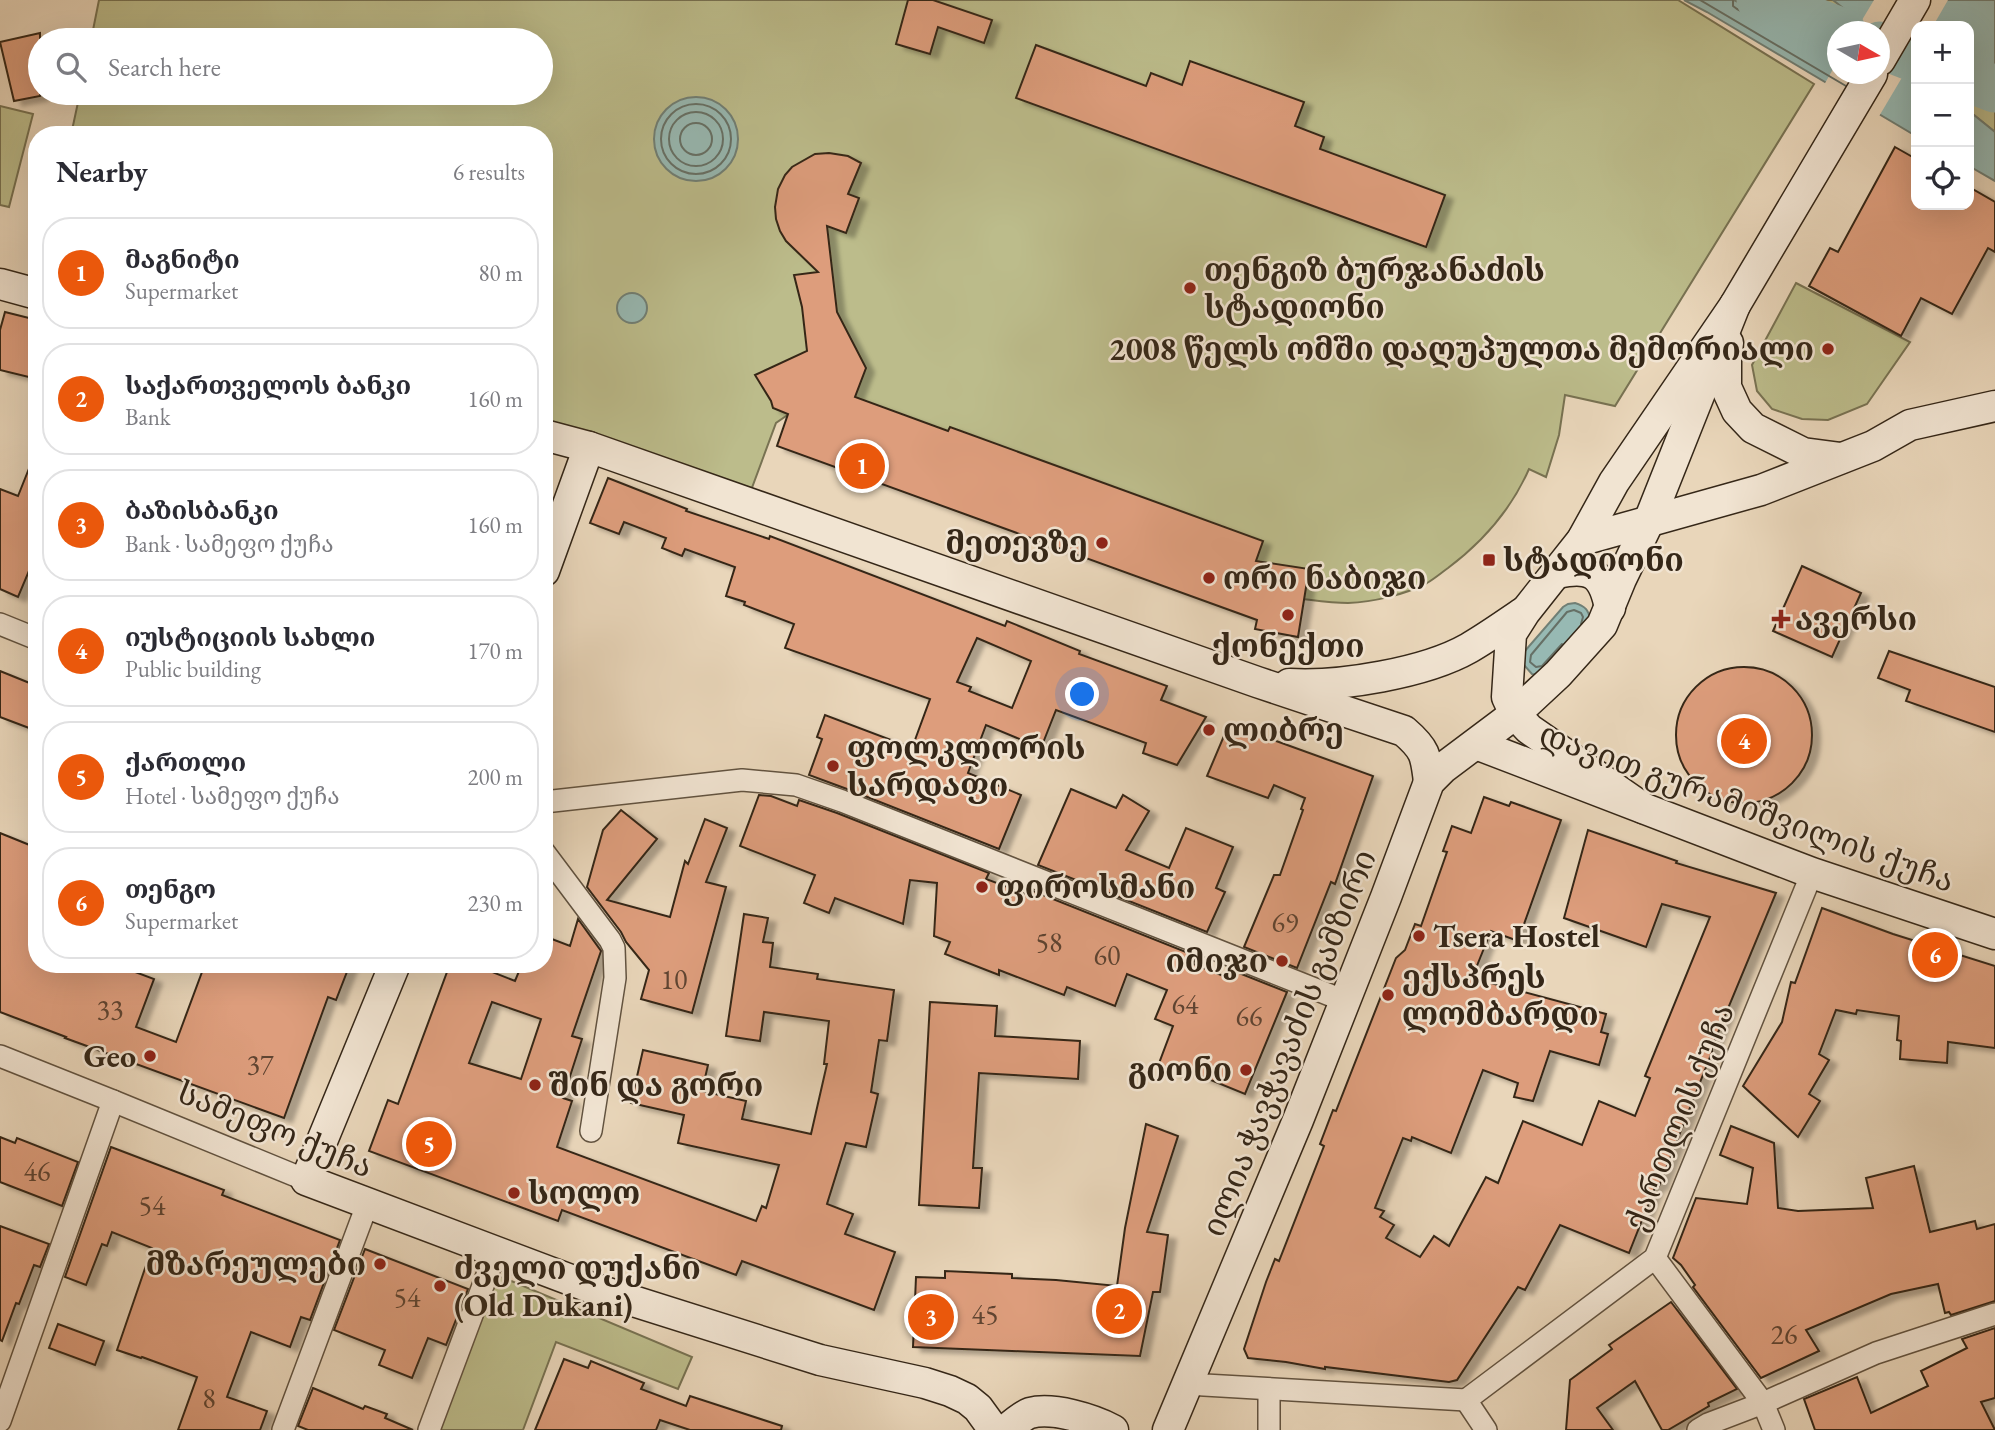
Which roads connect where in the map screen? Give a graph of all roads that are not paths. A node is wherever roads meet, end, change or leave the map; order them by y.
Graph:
1 (1915, 0) edge
2 (1890, 43) edge
3 (1865, 84) edge
4 (0, 284) edge
5 (28, 292) edge
6 (1734, 305) junction
7 (1995, 406) edge
8 (553, 437) edge
9 (589, 447) junction
10 (1843, 458) junction
11 (1648, 521) junction
12 (1582, 540) junction
13 (553, 546) edge
14 (1557, 573) junction
15 (1610, 608) junction
16 (1525, 612) junction
17 (0, 624) edge
18 (28, 635) edge
19 (1509, 664) junction
20 (1558, 674) junction
21 (1257, 682) junction
22 (1515, 714) junction
23 (1476, 744) junction
24 (1429, 782) junction
25 (553, 802) edge
26 (1643, 808) junction
27 (553, 864) edge
28 (1812, 873) junction
29 (1995, 934) edge
30 (391, 973) edge
31 (1345, 1001) junction
32 (0, 1056) edge
33 (113, 1101) junction
34 (591, 1131) dead end
35 (306, 1180) junction
36 (368, 1205) junction
37 (496, 1251) junction
38 (1655, 1258) junction
39 (1995, 1314) edge
40 (1187, 1384) junction
41 (1269, 1389) junction
42 (1465, 1400) junction
43 (1763, 1403) junction
44 (0, 1421) edge
45 (283, 1430) edge
46 (429, 1430) edge
47 (994, 1430) edge
48 (1006, 1430) edge
49 (1113, 1430) edge
50 (1168, 1430) edge
51 (1269, 1430) edge
52 (1486, 1430) edge
53 (1698, 1430) edge
54 (1774, 1430) edge

1 - 2 main road
3 - 6 main road, ილია ჭავჭავაძის გამზირი
4 - 5 main road
6 - 10 main road
6 - 11 main road, ილია ჭავჭავაძის გამზირი
6 - 12 main road, ილია ჭავჭავაძის გამზირი
7 - 10 main road
8 - 9 main road
9 - 13 main road
9 - 21 main road
10 - 11 main road
11 - 12 main road
11 - 15 main road, ილია ჭავჭავაძის გამზირი
12 - 14 main road, ილია ჭავჭავაძის გამზირი
14 - 15 main road
14 - 16 main road, ილია ჭავჭავაძის გამზირი
15 - 20 main road, ილია ჭავჭავაძის გამზირი
16 - 19 main road, ილია ჭავჭავაძის გამზირი
16 - 21 main road
17 - 18 street
19 - 20 main road
19 - 22 main road, ილია ჭავჭავაძის გამზირი
20 - 22 main road, ილია ჭავჭავაძის გამზირი
21 - 24 main road
22 - 23 main road, ილია ჭავჭავაძის გამზირი
22 - 26 main road
23 - 24 main road, ილია ჭავჭავაძის გამზირი
23 - 26 main road, დავით გურამიშვილის ქუჩა
24 - 31 main road, ილია ჭავჭავაძის გამზირი
25 - 31 street
26 - 28 main road, დავით გურამიშვილის ქუჩა
27 - 34 street
28 - 29 main road, დავით გურამიშვილის ქუჩა
28 - 38 street, ქართლის ქუჩა
30 - 35 main road
31 - 40 main road, ილია ჭავჭავაძის გამზირი
32 - 33 street, სამეფო ქუჩა
33 - 35 street, სამეფო ქუჩა
33 - 44 street
35 - 36 main road, სამეფო ქუჩა
36 - 37 main road, სამეფო ქუჩა
36 - 45 street
37 - 46 street
37 - 47 main road, სამეფო ქუჩა
38 - 42 street, ქართლის ქუჩა
38 - 43 street
39 - 43 street
40 - 41 street
40 - 50 main road, ილია ჭავჭავაძის გამზირი
41 - 42 street
41 - 51 street
42 - 52 street
43 - 53 street
43 - 54 street
48 - 49 main road

